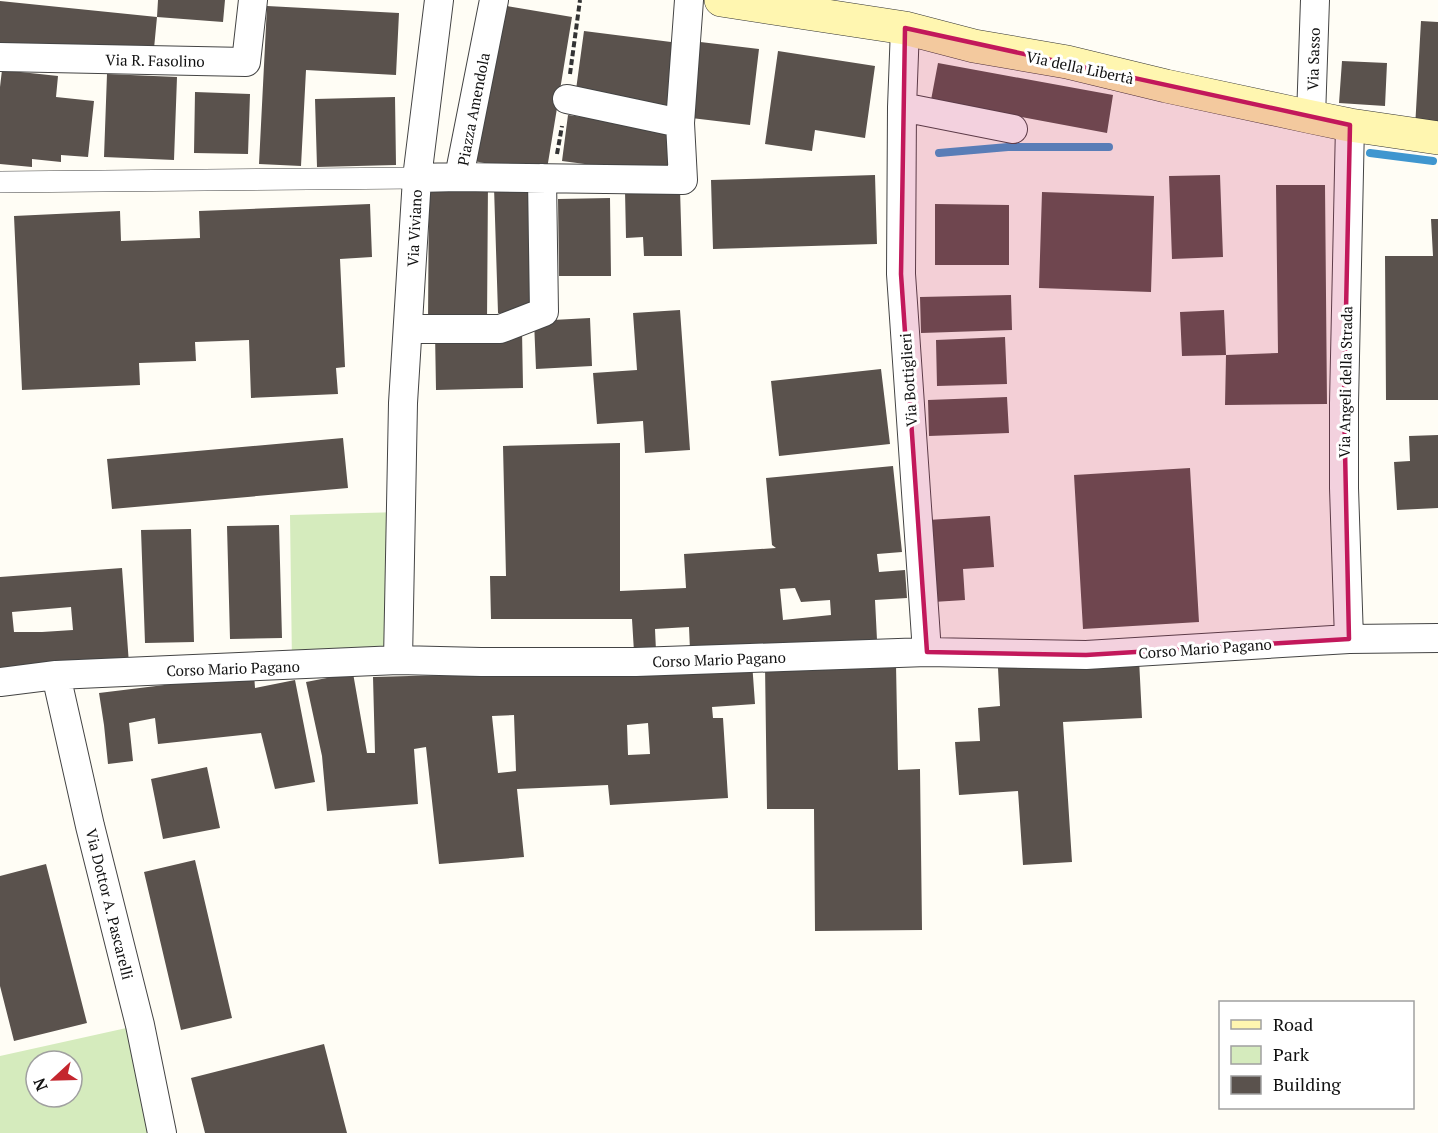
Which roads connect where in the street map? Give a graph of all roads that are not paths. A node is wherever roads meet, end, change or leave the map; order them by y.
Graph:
1 (253, 0) edge
2 (439, 0) edge
3 (494, 0) edge
4 (689, 0) edge
5 (721, 0) edge
6 (1315, 0) edge
7 (905, 28) junction
8 (0, 57) edge
9 (567, 99) dead end
10 (902, 107) junction
11 (1311, 117) junction
12 (680, 123) junction
13 (1350, 125) junction
14 (1013, 129) dead end
15 (1438, 138) edge
16 (459, 177) junction
17 (417, 178) junction
18 (542, 178) junction
19 (0, 182) edge
20 (408, 329) junction
21 (1438, 638) edge
22 (1349, 639) junction
23 (927, 652) junction
24 (398, 660) junction
25 (56, 675) junction
26 (0, 682) edge
27 (162, 1133) edge

1 - 8 street, Via R. Fasolino
2 - 17 street
3 - 16 street, Piazza Amendola
4 - 12 street
5 - 7 main road, Via della Libertà
6 - 11 street, Via Sasso
7 - 10 street, Via Bottiglieri
7 - 11 main road, Via della Libertà
9 - 12 street
10 - 14 street
10 - 23 street, Via Bottiglieri
11 - 13 main road, Via della Libertà
12 - 18 street
13 - 15 main road, Via della Libertà
13 - 22 street, Via Angeli della Strada
16 - 17 street, Piazza Amendola
16 - 18 street
17 - 19 street, Via Viviano
17 - 20 street, Via Viviano
18 - 20 street
20 - 24 street, Via Viviano
21 - 22 street, Corso Mario Pagano
22 - 23 street, Corso Mario Pagano
23 - 24 street, Corso Mario Pagano
24 - 25 street, Corso Mario Pagano
25 - 26 street, Corso Mario Pagano
25 - 27 street, Via Dottor A. Pascarelli

